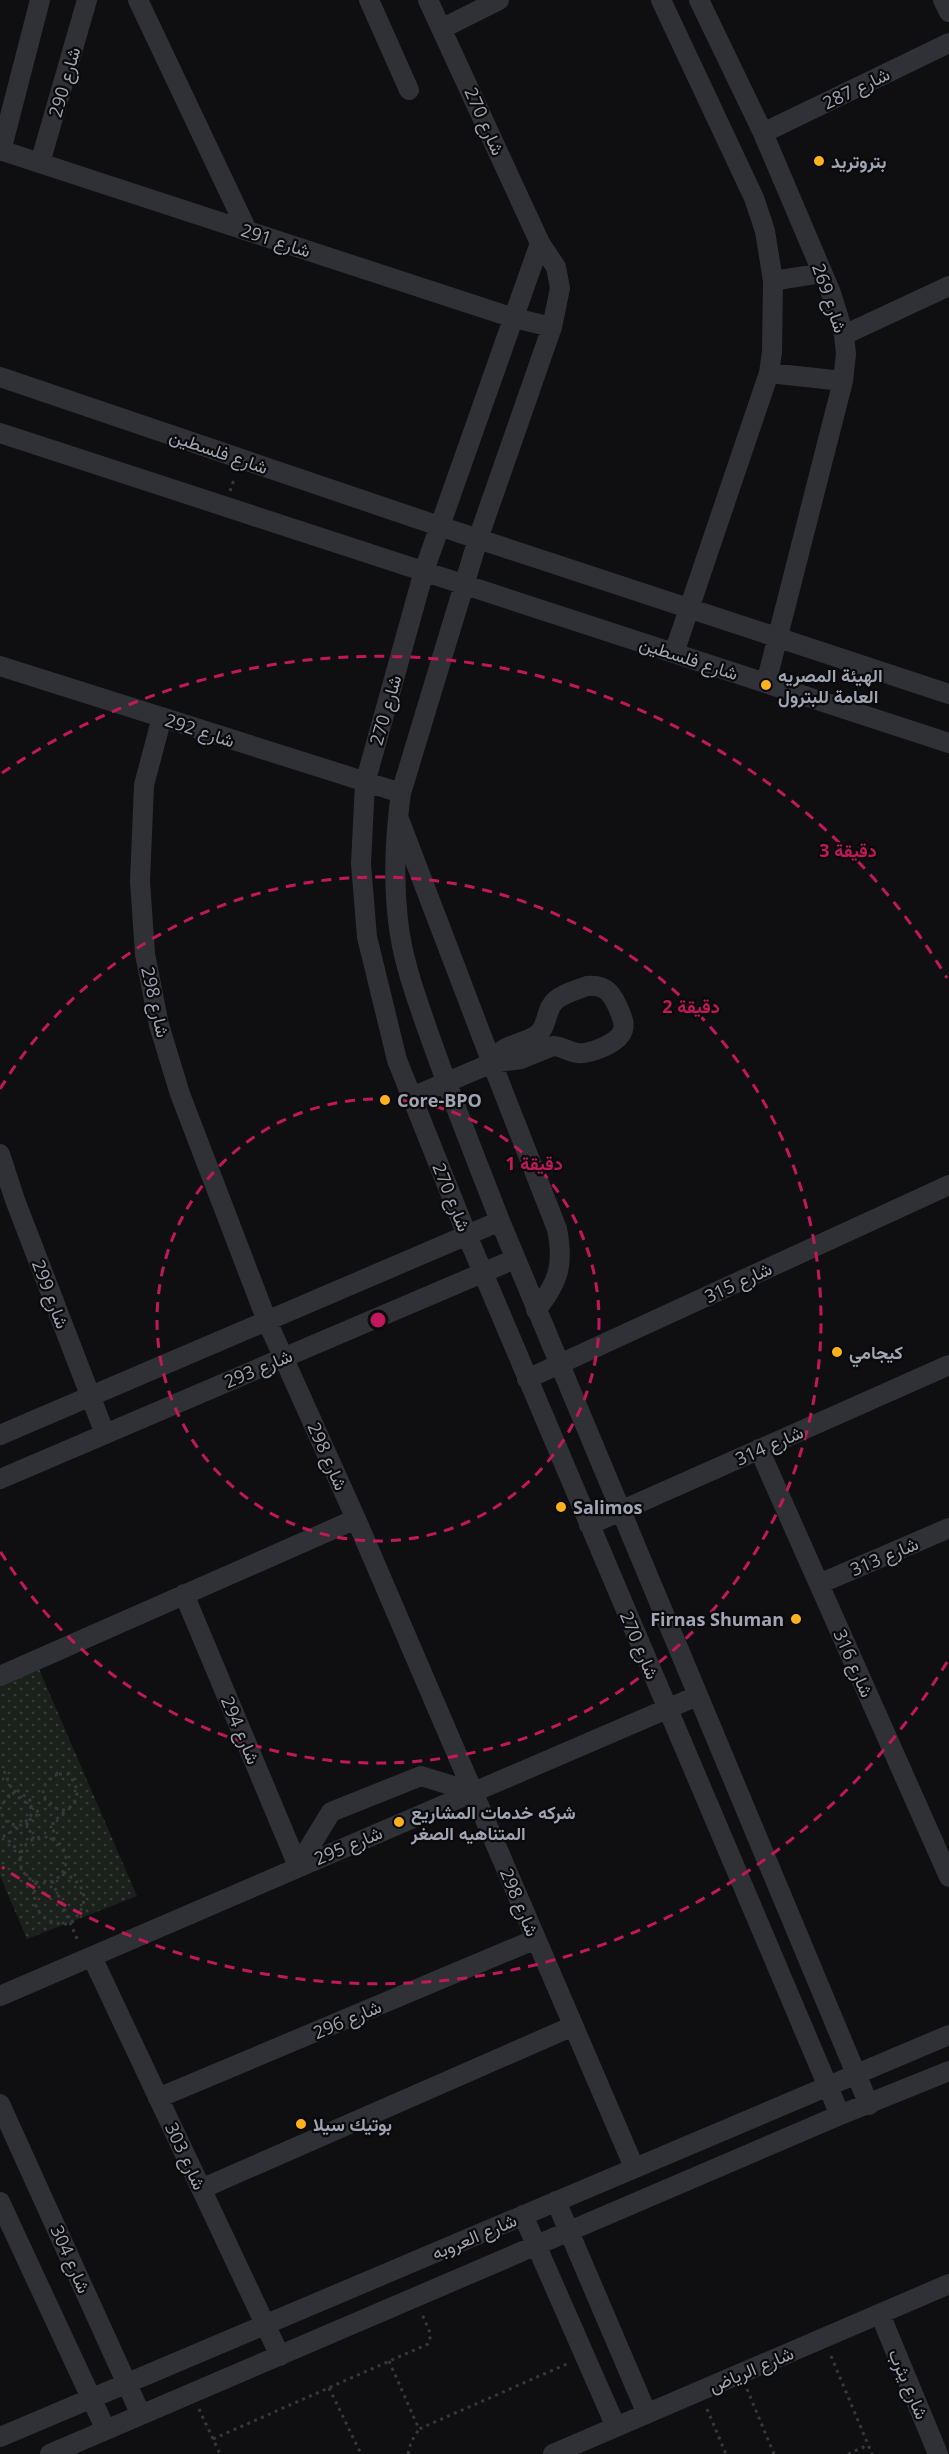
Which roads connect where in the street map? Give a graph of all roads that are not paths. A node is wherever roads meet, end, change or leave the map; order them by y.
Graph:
1 (40, 0) edge
2 (87, 0) edge
3 (138, 0) edge
4 (369, 0) edge
5 (429, 0) edge
6 (499, 0) edge
7 (661, 0) edge
8 (699, 0) edge
9 (943, 0) edge
10 (949, 12) edge
11 (442, 28) junction
12 (949, 43) edge
13 (409, 90) dead end
14 (763, 133) junction
15 (0, 150) edge
16 (40, 163) junction
17 (247, 230) junction
18 (540, 243) junction
19 (822, 273) junction
20 (773, 281) junction
21 (949, 286) edge
22 (514, 318) junction
23 (552, 327) junction
24 (844, 335) junction
25 (769, 373) junction
26 (0, 376) edge
27 (843, 381) junction
28 (0, 433) edge
29 (439, 526) junction
30 (478, 539) junction
31 (424, 571) junction
32 (463, 585) junction
33 (690, 609) junction
34 (779, 638) junction
35 (674, 653) junction
36 (0, 666) edge
37 (766, 683) junction
38 (949, 694) edge
39 (162, 717) junction
40 (949, 743) edge
41 (365, 783) junction
42 (401, 793) junction
43 (398, 815) junction
44 (544, 1026) junction
45 (553, 1046) junction
46 (492, 1063) junction
47 (446, 1082) junction
48 (412, 1097) junction
49 (0, 1154) edge
50 (949, 1185) edge
51 (7, 1204) edge
52 (500, 1221) junction
53 (467, 1235) junction
54 (515, 1259) junction
55 (482, 1273) junction
56 (536, 1310) junction
57 (267, 1321) junction
58 (284, 1357) junction
59 (558, 1365) junction
60 (949, 1365) edge
61 (527, 1379) junction
62 (90, 1396) junction
63 (105, 1434) junction
64 (0, 1435) edge
65 (759, 1449) junction
66 (0, 1479) edge
67 (620, 1511) junction
68 (356, 1519) junction
69 (589, 1525) junction
70 (949, 1528) edge
71 (819, 1584) junction
72 (184, 1594) junction
73 (0, 1676) edge
74 (697, 1696) junction
75 (667, 1708) junction
76 (473, 1792) junction
77 (298, 1866) junction
78 (947, 1866) edge
79 (536, 1939) junction
80 (89, 1958) junction
81 (0, 1996) edge
82 (573, 2026) junction
83 (949, 2035) edge
84 (949, 2071) edge
85 (856, 2074) junction
86 (828, 2087) junction
87 (158, 2098) junction
88 (0, 2104) edge
89 (869, 2105) junction
90 (840, 2115) junction
91 (634, 2168) junction
92 (201, 2189) junction
93 (556, 2201) junction
94 (0, 2202) edge
95 (523, 2215) junction
96 (570, 2233) junction
97 (536, 2246) junction
98 (949, 2284) edge
99 (880, 2314) junction
100 (265, 2325) junction
101 (280, 2356) junction
102 (127, 2384) junction
103 (90, 2399) junction
104 (647, 2414) junction
105 (141, 2415) junction
106 (616, 2427) junction
107 (105, 2430) junction
108 (0, 2437) edge
109 (50, 2454) edge
110 (553, 2454) edge
111 (938, 2454) edge

1 - 15 street
2 - 16 street, شارع 290
3 - 17 street
4 - 13 street
5 - 11 street, شارع 270
6 - 11 street
7 - 20 street
8 - 14 street, شارع 269
9 - 10 street
11 - 18 street, شارع 270
12 - 14 street, شارع 287
14 - 19 street, شارع 269
15 - 16 street, شارع 291
16 - 17 street, شارع 291
17 - 22 street, شارع 291
18 - 22 street, شارع 270
18 - 23 street, شارع 270
19 - 20 street
19 - 24 street, شارع 269
20 - 25 street
21 - 24 street
22 - 23 street, شارع 291
22 - 29 street, شارع 270
23 - 30 street, شارع 270
24 - 27 street, شارع 269
25 - 27 street
25 - 33 street
26 - 29 street, شارع فلسطين
27 - 34 street, شارع 269
28 - 31 street
29 - 30 street, شارع فلسطين
29 - 31 street, شارع 270
30 - 32 street, شارع 270
30 - 33 street
31 - 32 street, شارع فلسطين
31 - 41 street, شارع 270
32 - 35 street, شارع فلسطين
32 - 42 street, شارع 270
33 - 34 street
33 - 35 street
34 - 37 street, شارع 269
34 - 38 street
35 - 37 street, شارع فلسطين
36 - 39 street, شارع 292
37 - 40 street, شارع فلسطين
39 - 41 street, شارع 292
39 - 57 street, شارع 298
41 - 42 street, شارع 292
41 - 48 street, شارع 270
42 - 43 street, شارع 270
43 - 46 street
43 - 47 street, شارع 270
44 - 45 street
44 - 45 street
44 - 46 street
45 - 46 street
46 - 47 street
46 - 56 street
47 - 48 street
47 - 52 street, شارع 270
48 - 53 street, شارع 270
49 - 51 street, شارع 299
50 - 59 street, شارع 315
51 - 62 street, شارع 299
52 - 53 street
52 - 54 street, شارع 270
53 - 55 street, شارع 270
53 - 57 street
54 - 55 street, شارع 293
54 - 56 street, شارع 270
55 - 58 street, شارع 293
55 - 61 street, شارع 270
56 - 59 street, شارع 270
57 - 58 street, شارع 298
57 - 62 street
58 - 63 street, شارع 293
58 - 68 street, شارع 298
59 - 61 street, شارع 315
59 - 67 street, شارع 270
60 - 65 street, شارع 314
61 - 69 street, شارع 270
62 - 63 street, شارع 299
62 - 64 street
63 - 66 street, شارع 293
65 - 67 street, شارع 314
65 - 71 street, شارع 316
67 - 69 street, شارع 314
67 - 74 street, شارع 270
68 - 72 street
68 - 76 street, شارع 298
69 - 75 street, شارع 270
70 - 71 street, شارع 313
71 - 78 street, شارع 316
72 - 73 street
72 - 77 street, شارع 294
74 - 75 street, شارع 295
74 - 85 street, شارع 270
75 - 76 street, شارع 295
75 - 86 street, شارع 270
76 - 77 street, شارع 295
76 - 77 street
76 - 79 street, شارع 298
77 - 80 street, شارع 295
79 - 82 street, شارع 298
79 - 87 street, شارع 296
80 - 81 street, شارع 295
80 - 87 street, شارع 303
82 - 91 street, شارع 298
82 - 92 street
83 - 85 street, شارع العروبه
84 - 89 street, شارع العروبه
85 - 86 street, شارع العروبه
85 - 89 street, شارع 270
86 - 90 street, شارع 270
86 - 91 street, شارع العروبه
87 - 92 street, شارع 303
88 - 102 street, شارع 304
89 - 90 street, شارع العروبه
90 - 96 street, شارع العروبه
91 - 93 street, شارع العروبه
92 - 100 street, شارع 303
93 - 95 street, شارع العروبه
93 - 96 street
94 - 103 street
95 - 97 street
95 - 100 street, شارع العروبه
96 - 97 street, شارع العروبه
96 - 104 street
97 - 101 street, شارع العروبه
97 - 106 street
98 - 99 street, شارع الرياض
99 - 104 street, شارع الرياض
99 - 111 street, شارع يثرب
100 - 101 street, شارع 303
100 - 102 street, شارع العروبه
101 - 105 street, شارع العروبه
102 - 103 street, شارع العروبه
102 - 105 street, شارع 304
103 - 107 street
103 - 108 street, شارع العروبه
104 - 106 street, شارع الرياض
105 - 107 street, شارع العروبه
106 - 110 street, شارع الرياض
107 - 109 street, شارع العروبه

